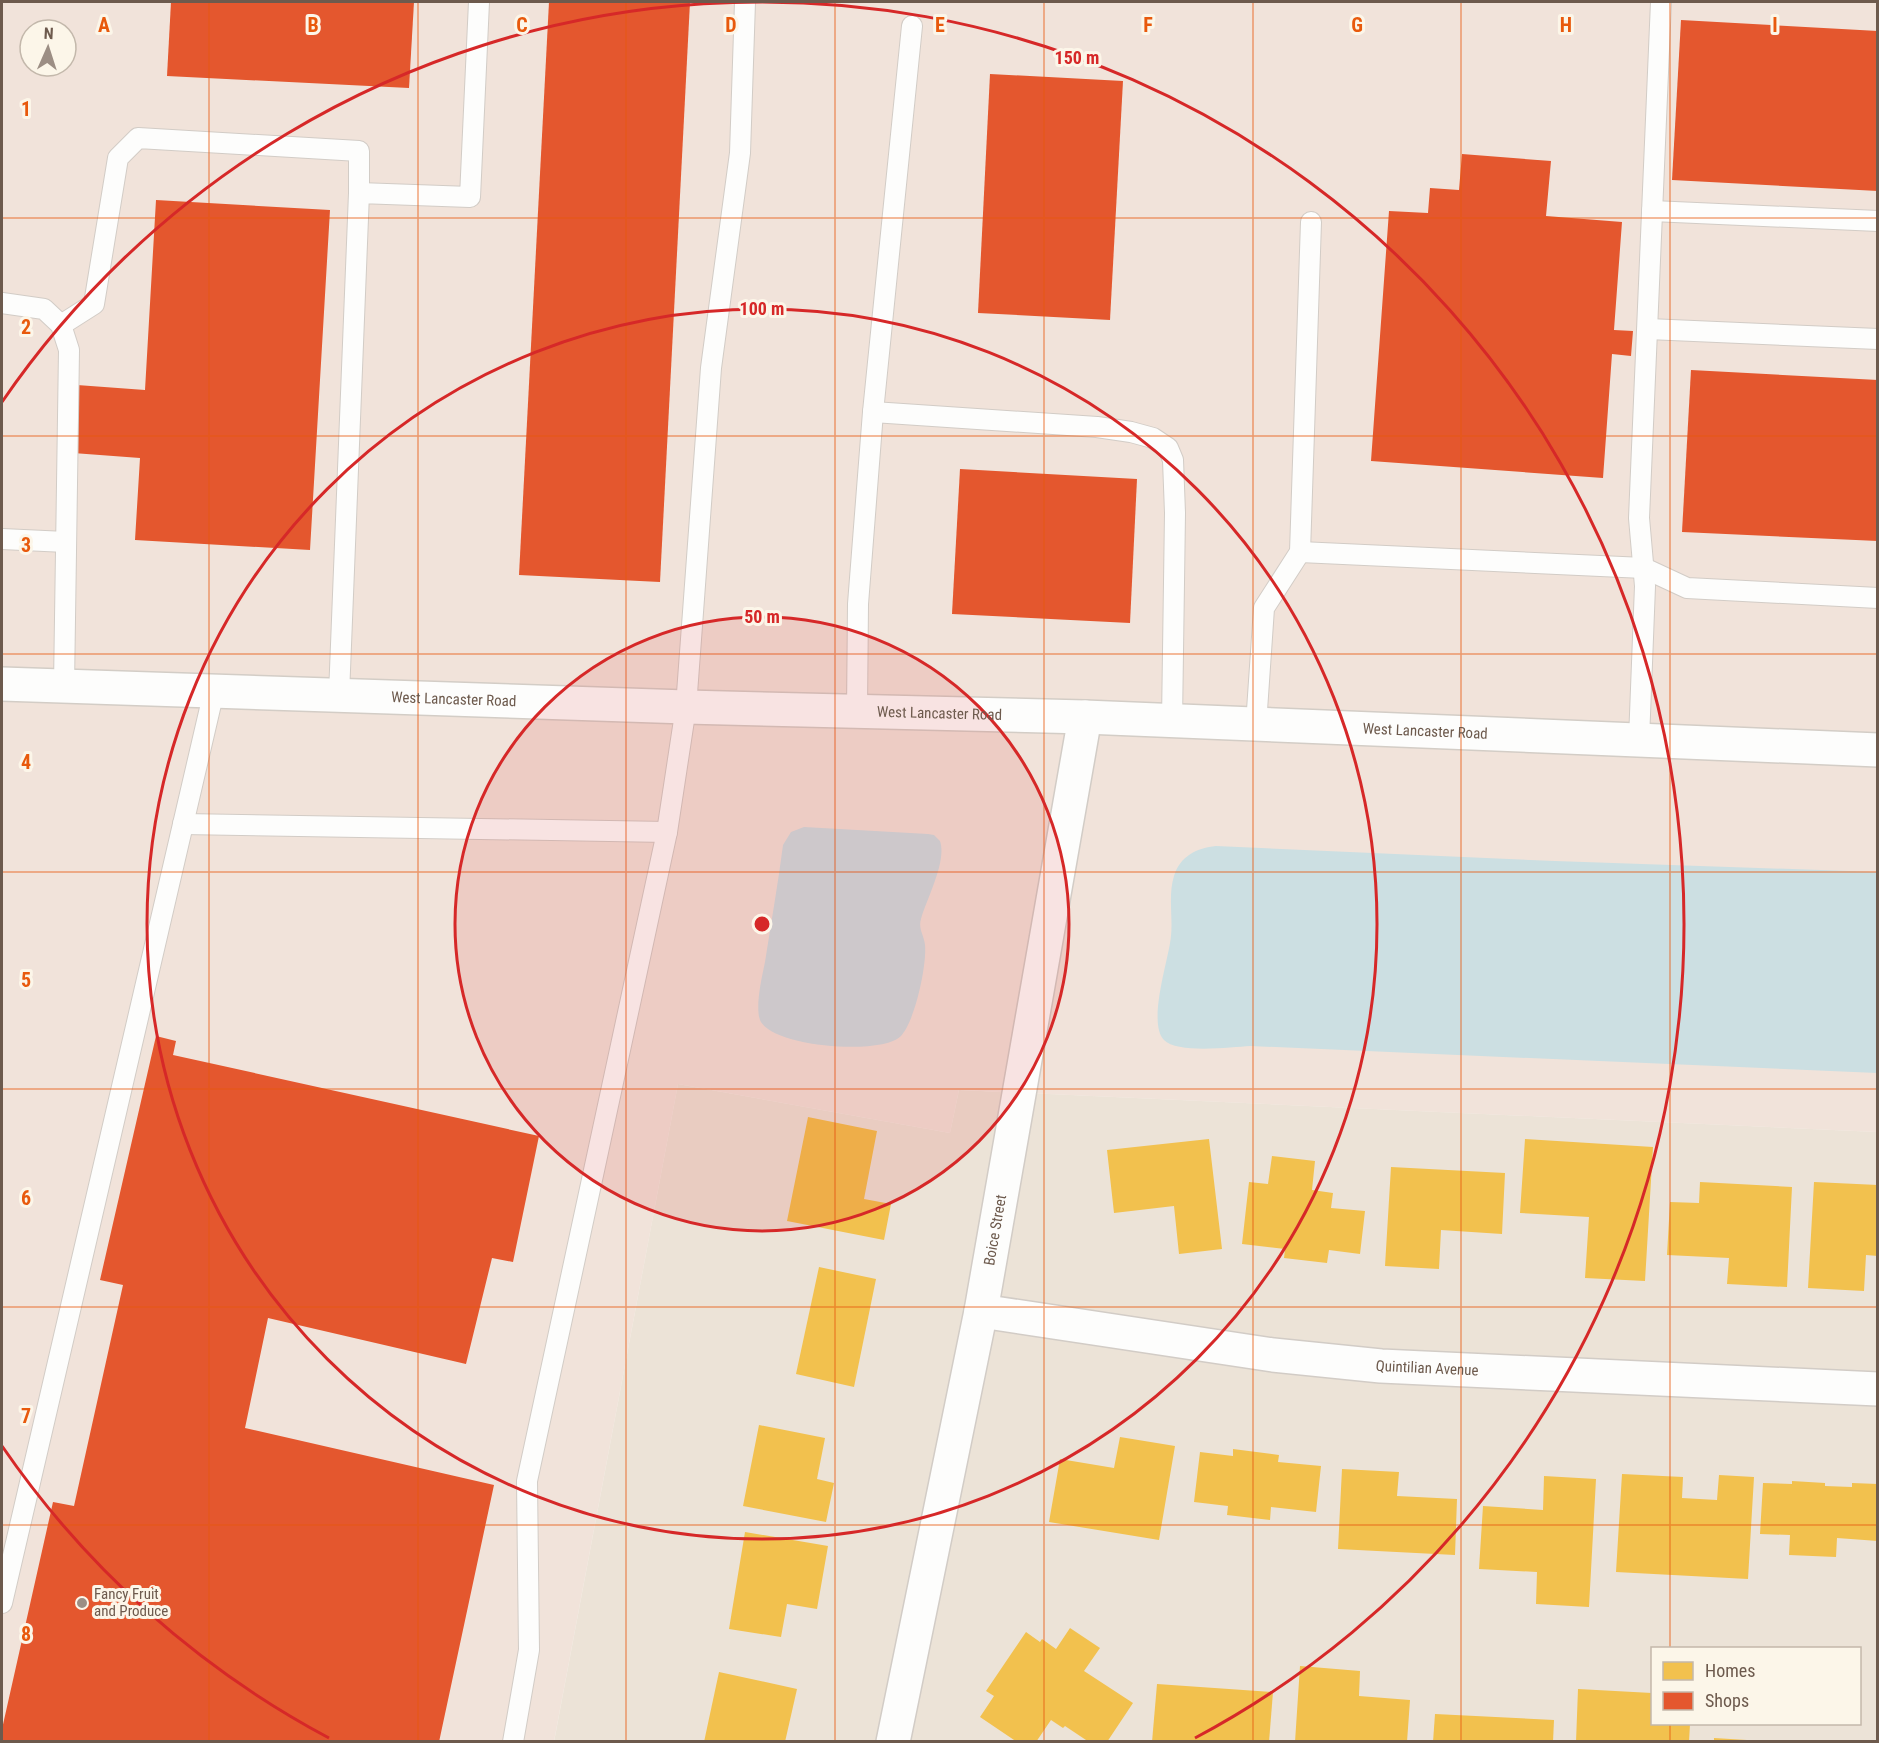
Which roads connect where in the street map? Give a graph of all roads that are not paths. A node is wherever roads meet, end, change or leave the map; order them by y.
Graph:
1 (479, 2) edge
2 (745, 2) edge
3 (1661, 2) edge
4 (912, 26) dead end
5 (359, 193) junction
6 (1652, 211) junction
7 (1878, 221) edge
8 (1311, 222) dead end
9 (2, 303) edge
10 (61, 325) junction
11 (1648, 329) junction
12 (1878, 339) edge
13 (873, 412) junction
14 (2, 539) edge
15 (66, 542) junction
16 (1300, 552) junction
17 (1644, 568) junction
18 (1878, 598) edge
19 (2, 684) edge
20 (64, 686) junction
21 (214, 691) junction
22 (339, 695) junction
23 (686, 707) junction
24 (857, 711) junction
25 (1085, 717) junction
26 (1172, 721) junction
27 (1256, 725) junction
28 (1639, 740) junction
29 (1878, 750) edge
30 (183, 824) junction
31 (667, 832) junction
32 (981, 1311) junction
33 (1878, 1389) edge
34 (2, 1603) edge
35 (513, 1742) edge
36 (893, 1742) edge

1 - 5 lane
2 - 23 lane
3 - 6 lane
4 - 13 lane
5 - 10 lane
5 - 22 lane
6 - 7 lane
6 - 11 lane
8 - 16 lane
9 - 10 lane
10 - 15 lane
11 - 12 lane
11 - 17 lane
13 - 24 lane
13 - 26 lane
14 - 15 lane
15 - 20 lane
16 - 17 lane
16 - 27 lane
17 - 18 lane
17 - 28 lane
19 - 20 street, West Lancaster Road
20 - 21 street, West Lancaster Road
21 - 22 street, West Lancaster Road
21 - 30 lane
22 - 23 street, West Lancaster Road
23 - 24 street, West Lancaster Road
23 - 31 lane
24 - 25 street, West Lancaster Road
25 - 26 street, West Lancaster Road
25 - 32 street, Boice Street
26 - 27 street, West Lancaster Road
27 - 28 street, West Lancaster Road
28 - 29 street, West Lancaster Road
30 - 31 lane
30 - 34 lane
31 - 35 lane
32 - 33 street, Quintilian Avenue
32 - 36 street, Boice Street

